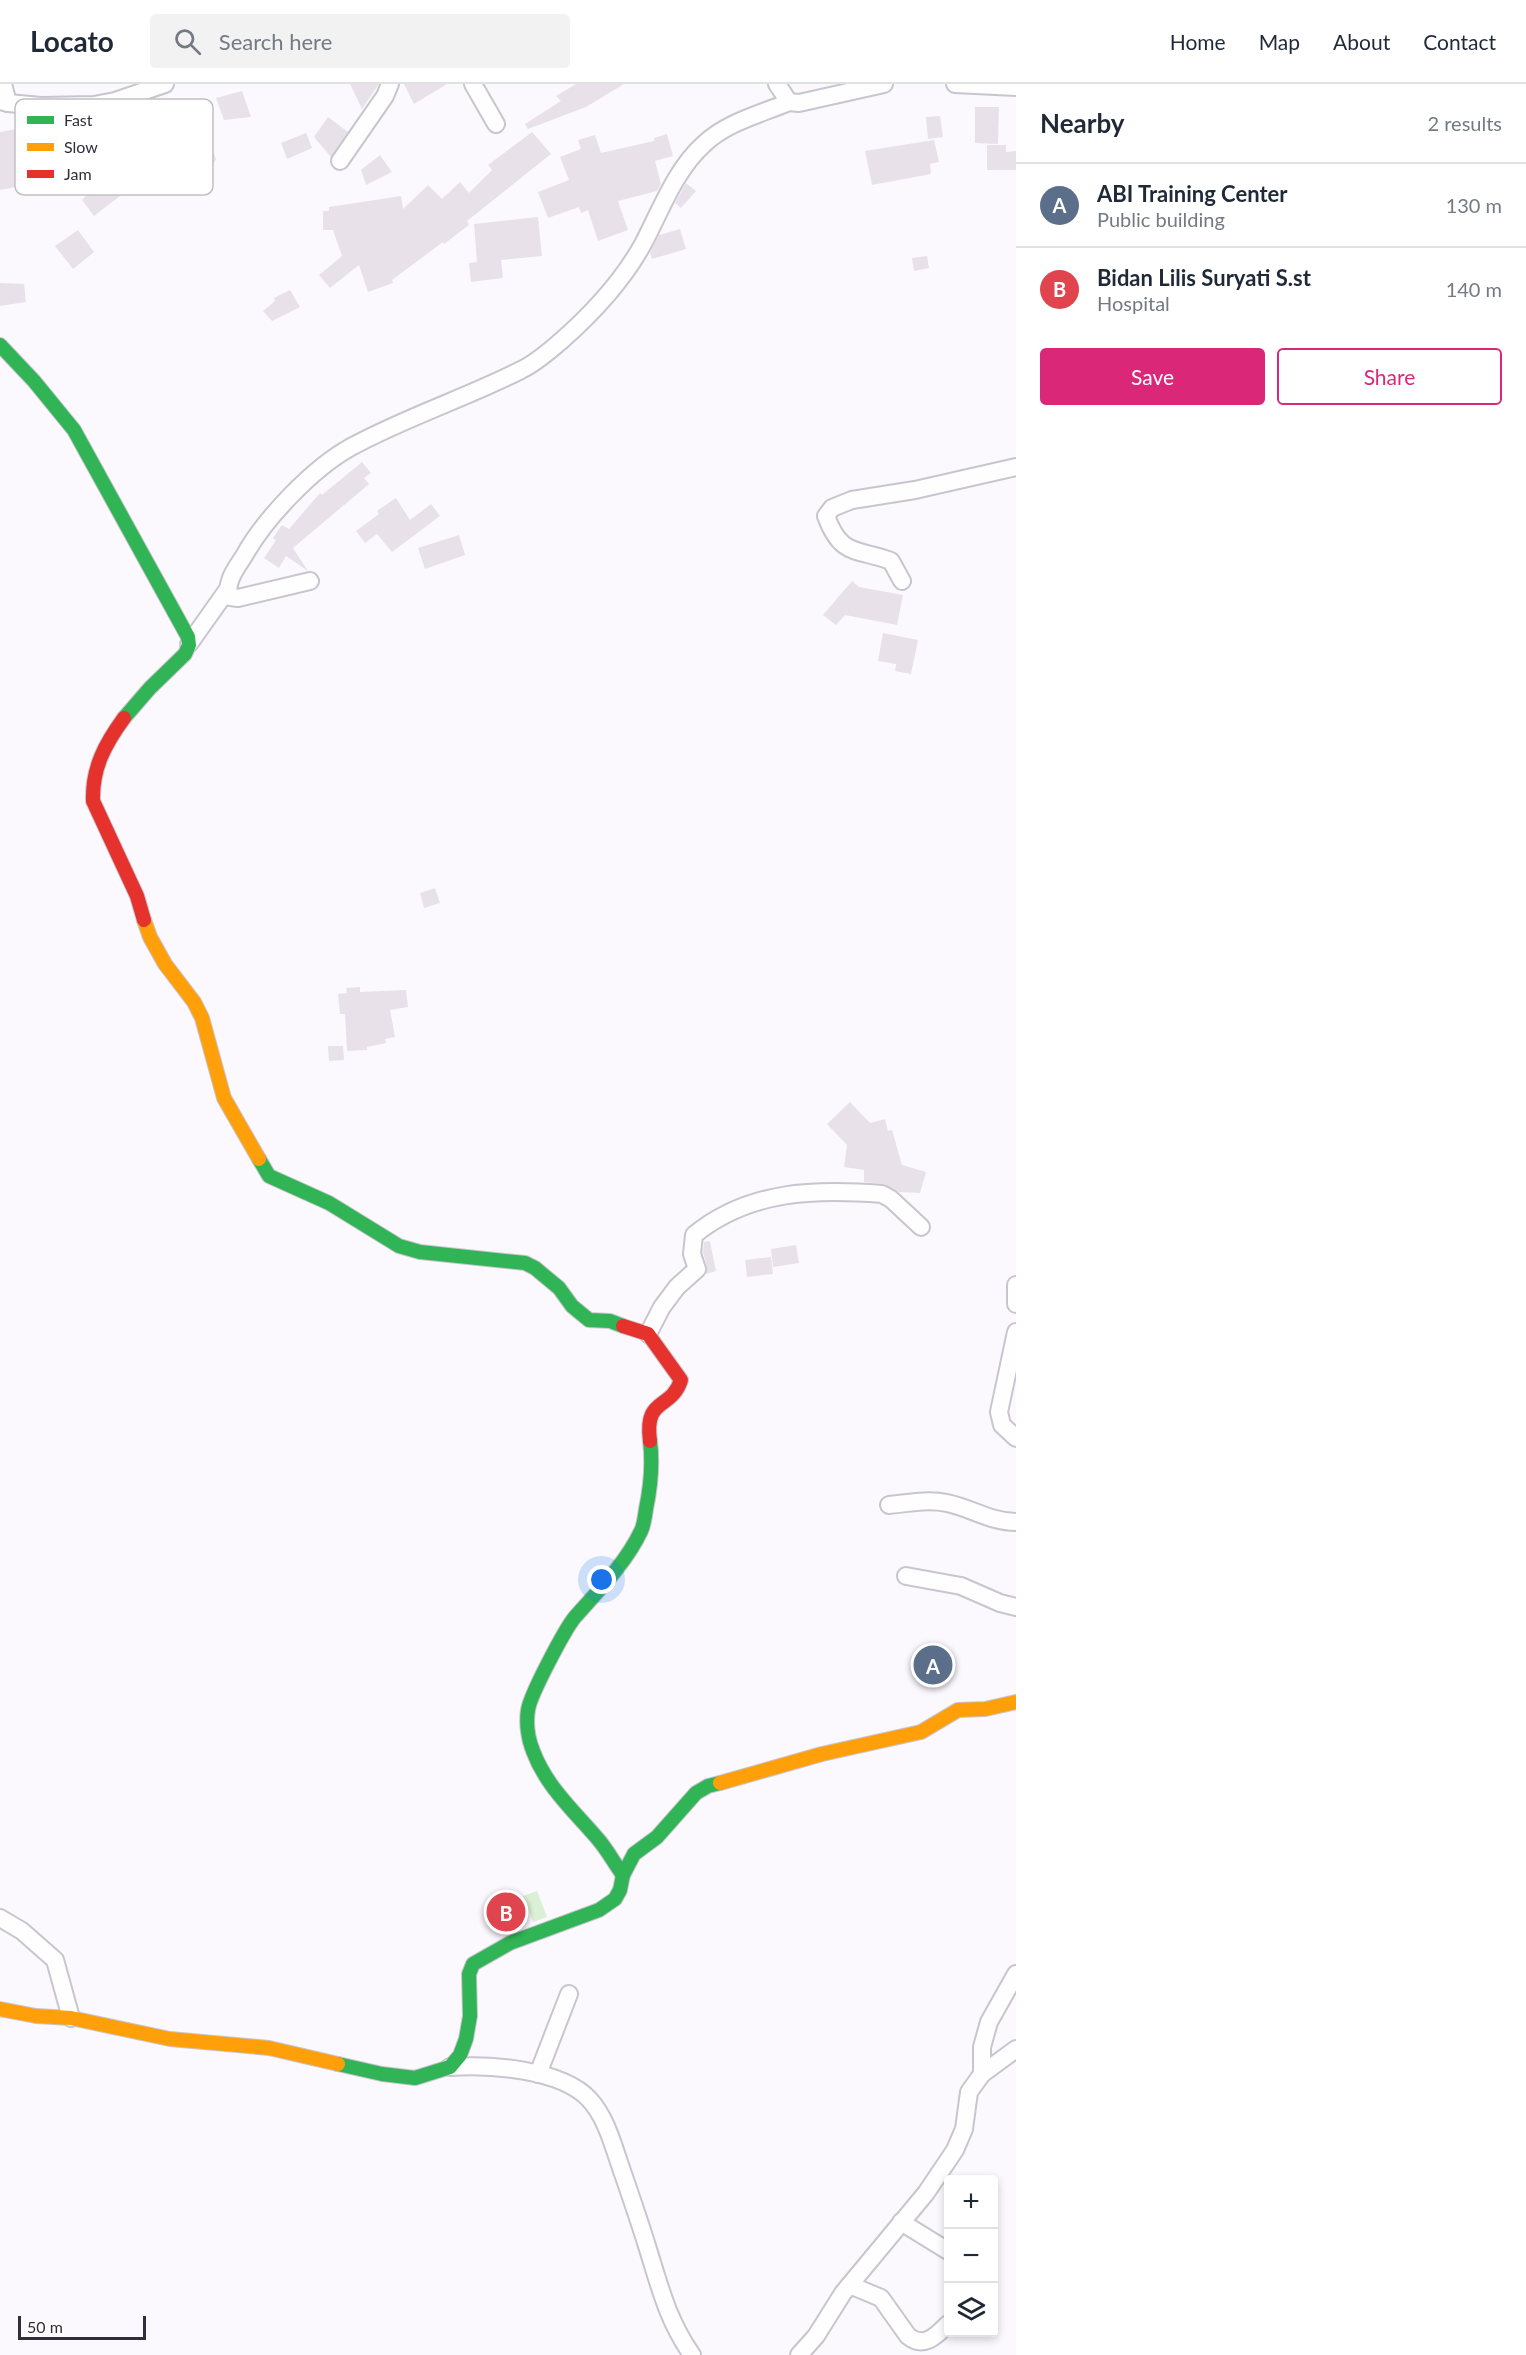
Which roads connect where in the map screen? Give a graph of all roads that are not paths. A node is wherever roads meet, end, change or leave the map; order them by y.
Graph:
1 (3, 84) edge
2 (165, 84) edge
3 (390, 84) edge
4 (473, 84) edge
5 (777, 84) edge
6 (884, 84) edge
7 (955, 84) edge
8 (1016, 87) edge
9 (118, 99) edge
10 (4, 102) edge
11 (789, 102) junction
12 (496, 124) dead end
13 (340, 161) dead end
14 (0, 345) edge
15 (1016, 467) edge
16 (902, 580) dead end
17 (310, 581) dead end
18 (228, 589) junction
19 (189, 644) junction
20 (921, 1227) dead end
21 (1016, 1285) edge
22 (1016, 1304) edge
23 (1016, 1332) edge
24 (648, 1334) junction
25 (1016, 1438) edge
26 (889, 1505) dead end
27 (1016, 1522) edge
28 (906, 1576) dead end
29 (1016, 1607) edge
30 (1016, 1702) edge
31 (623, 1875) junction
32 (0, 1918) edge
33 (1016, 1974) edge
34 (569, 1994) dead end
35 (0, 2009) edge
36 (71, 2018) junction
37 (1016, 2049) edge
38 (450, 2067) junction
39 (538, 2074) junction
40 (982, 2074) junction
41 (901, 2222) junction
42 (944, 2249) edge
43 (850, 2285) junction
44 (944, 2328) edge
45 (692, 2355) edge
46 (799, 2355) edge

1 - 10 street
2 - 9 street
3 - 13 street
4 - 12 street
5 - 11 street
6 - 11 street
7 - 8 street
11 - 18 street
14 - 19 street
15 - 16 street
17 - 18 street
18 - 19 street
19 - 24 street
20 - 24 street
21 - 22 street
23 - 25 street
24 - 31 street
26 - 27 street
28 - 29 street
30 - 31 street
31 - 38 street
32 - 36 street
33 - 40 street
34 - 39 street
35 - 36 street
36 - 38 street
37 - 40 street
38 - 39 street
39 - 45 street
40 - 41 street
41 - 42 street
41 - 43 street
43 - 44 street
43 - 46 street

